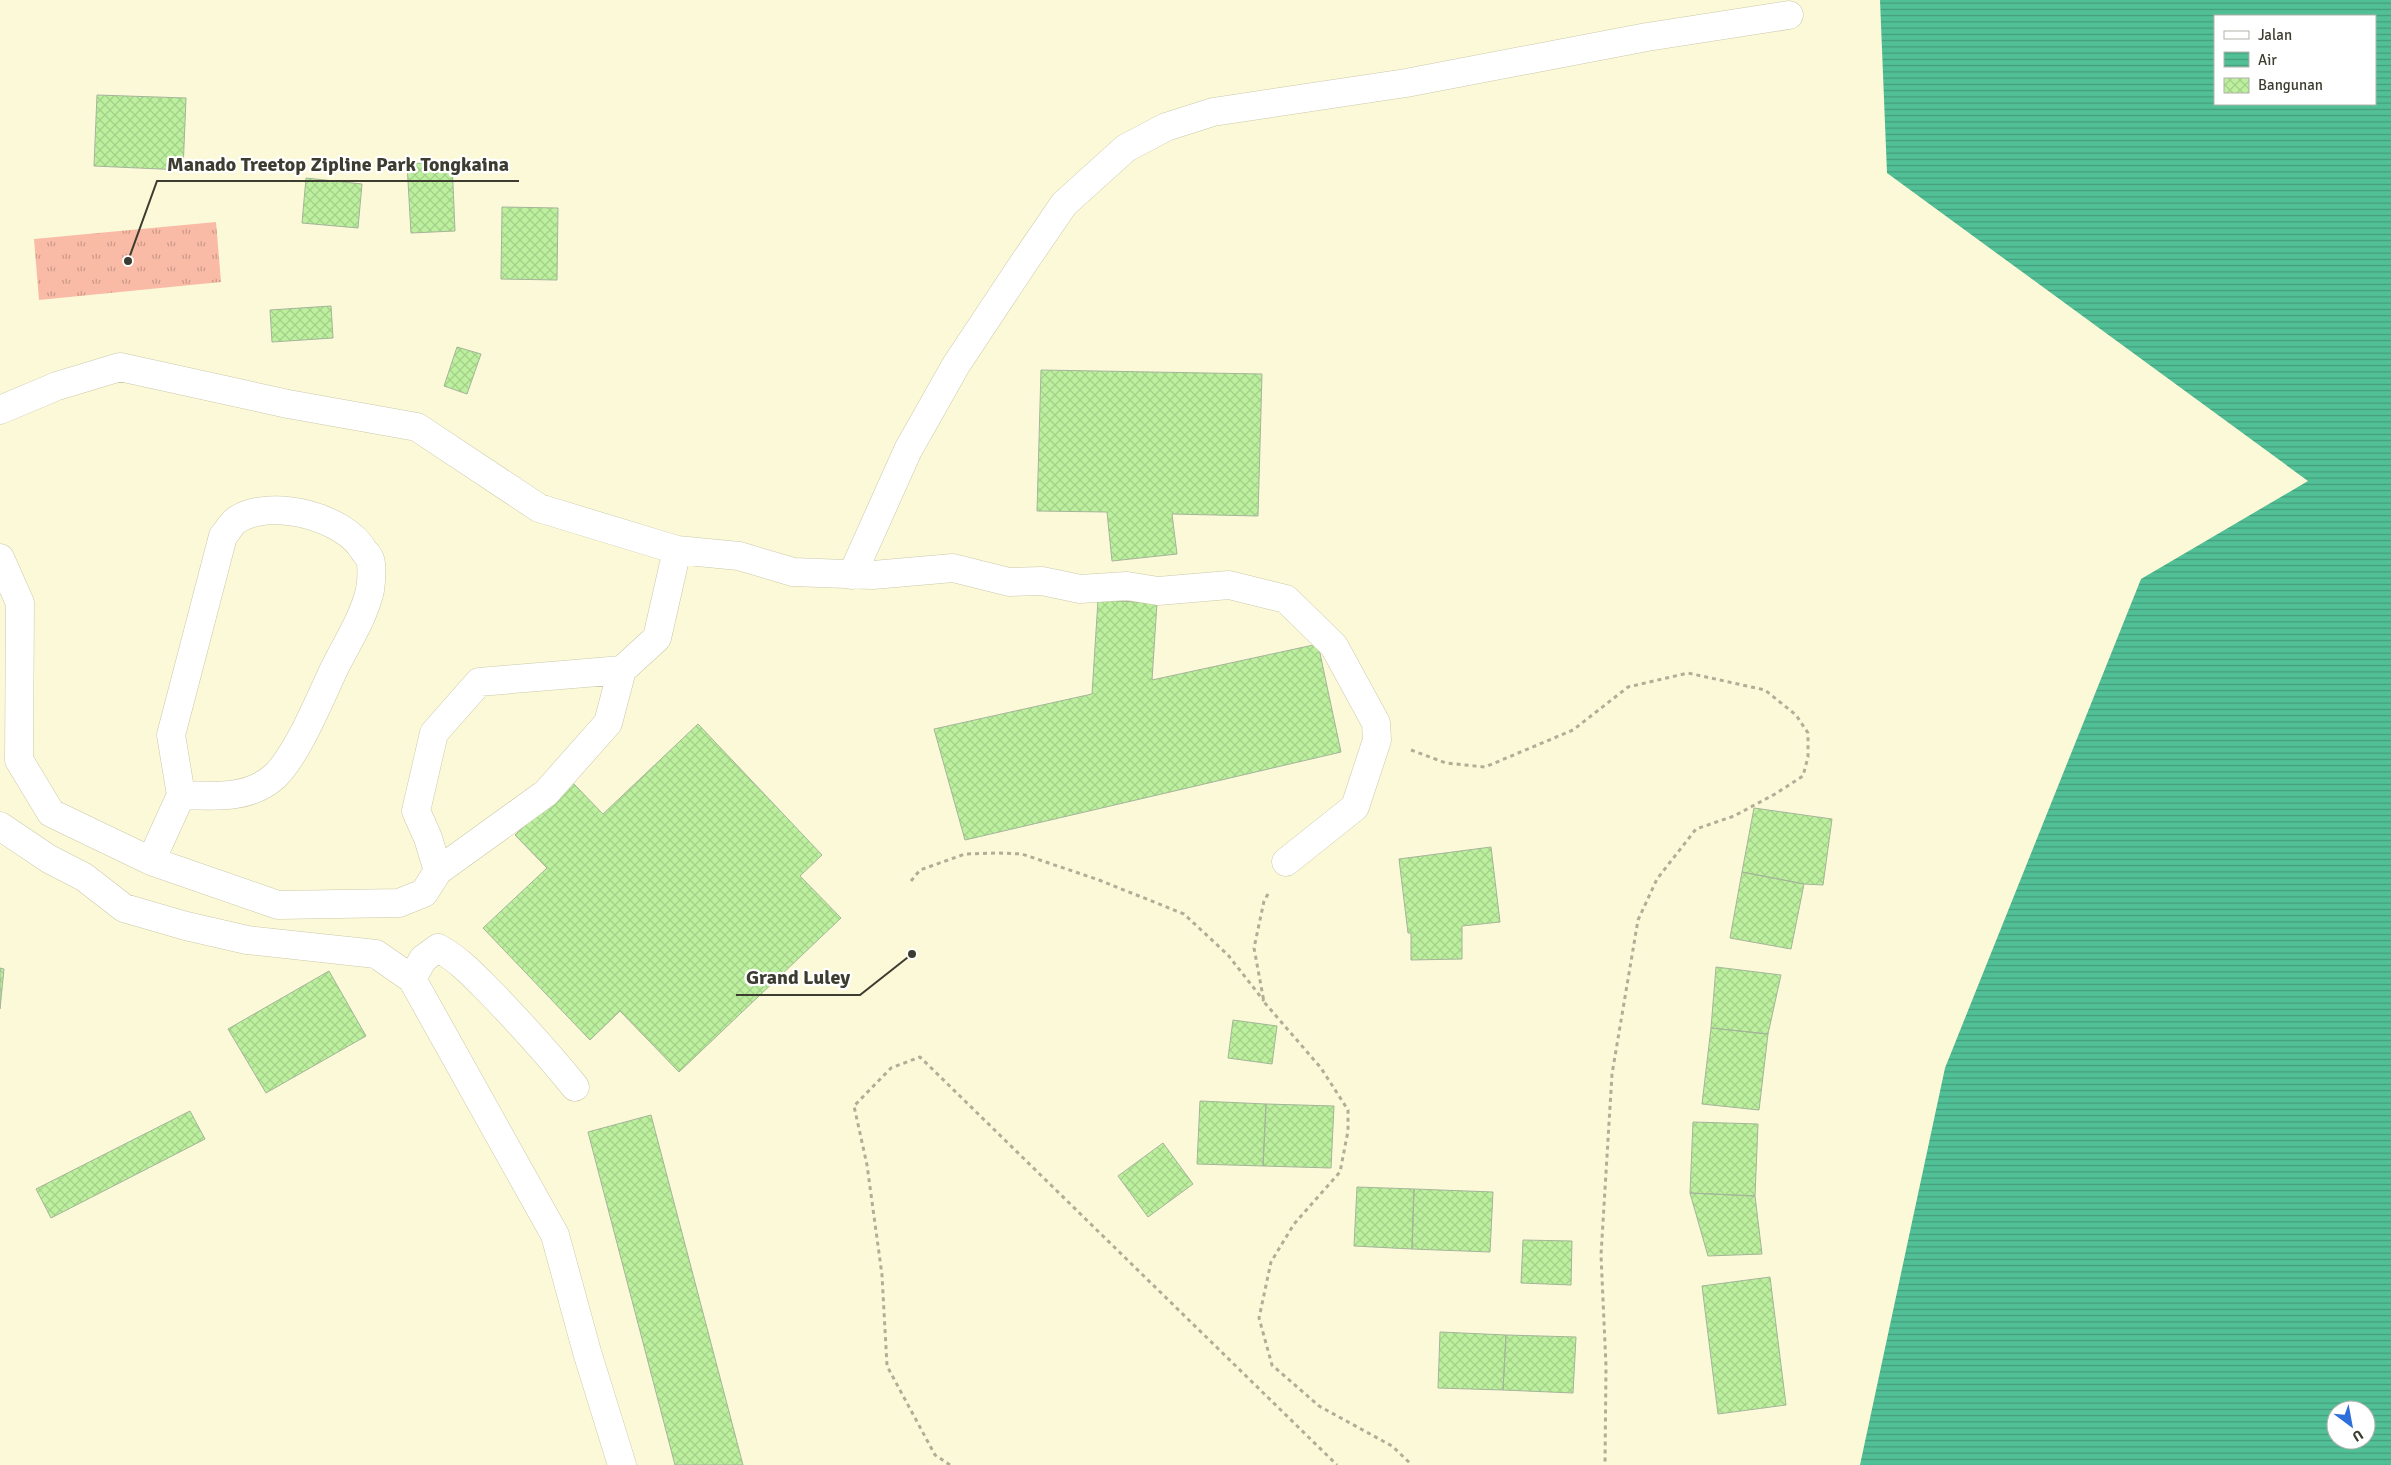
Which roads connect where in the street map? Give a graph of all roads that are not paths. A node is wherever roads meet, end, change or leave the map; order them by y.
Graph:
1 (1789, 15) dead end
2 (0, 410) edge
3 (677, 550) junction
4 (0, 558) edge
5 (852, 574) junction
6 (622, 670) junction
7 (181, 794) junction
8 (0, 826) edge
9 (150, 861) junction
10 (1286, 862) road end
11 (438, 871) junction
12 (412, 979) junction
13 (575, 1086) dead end
14 (622, 1465) edge

1 - 5 lane
2 - 3 lane
3 - 5 lane
3 - 6 lane
4 - 9 lane
5 - 10 lane
6 - 11 lane
6 - 11 lane
7 - 7 lane
7 - 9 lane
8 - 12 lane
9 - 11 lane
12 - 13 lane
12 - 14 lane

